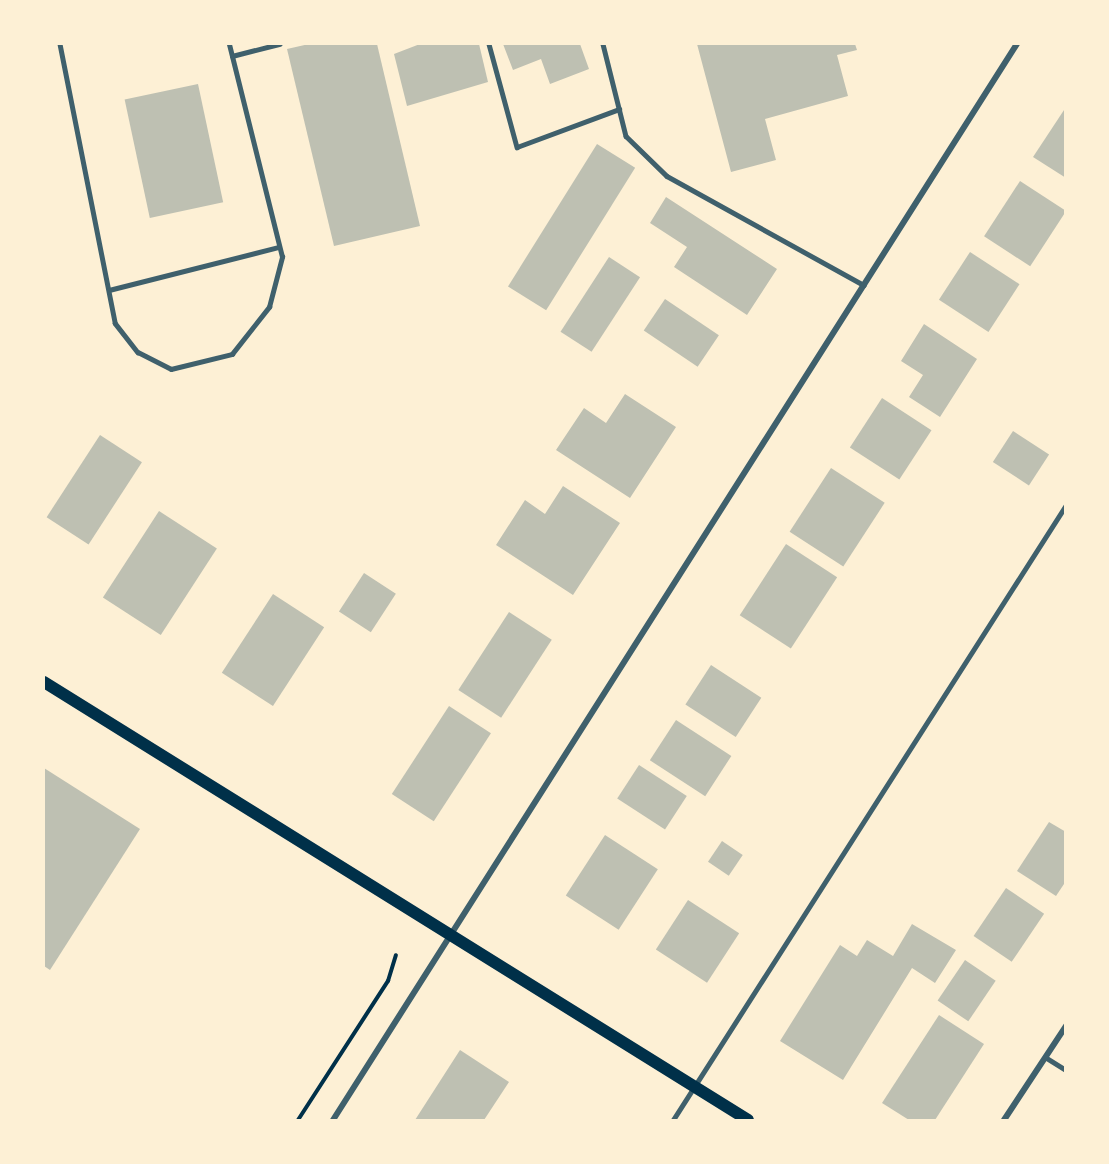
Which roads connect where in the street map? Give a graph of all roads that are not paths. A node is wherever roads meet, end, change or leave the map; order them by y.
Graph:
1 (60, 44) edge
2 (229, 44) edge
3 (279, 44) edge
4 (489, 44) edge
5 (603, 44) edge
6 (1017, 44) edge
7 (232, 56) junction
8 (620, 109) junction
9 (279, 247) junction
10 (864, 285) junction
11 (109, 290) junction
12 (1065, 505) edge
13 (44, 682) edge
14 (450, 936) junction
15 (1065, 1026) edge
16 (1045, 1057) junction
17 (1065, 1070) edge
18 (694, 1087) junction
19 (333, 1120) edge
20 (673, 1120) edge
21 (748, 1120) edge
22 (1004, 1120) edge

1 - 11 lane
2 - 7 lane
3 - 7 lane
4 - 8 lane
5 - 8 lane
6 - 10 street
7 - 9 lane
8 - 10 lane
9 - 11 lane
9 - 11 lane
10 - 14 street
12 - 18 lane
13 - 14 main road
14 - 18 main road
14 - 19 street
15 - 16 street
16 - 17 lane
16 - 22 street
18 - 20 lane
18 - 21 main road

